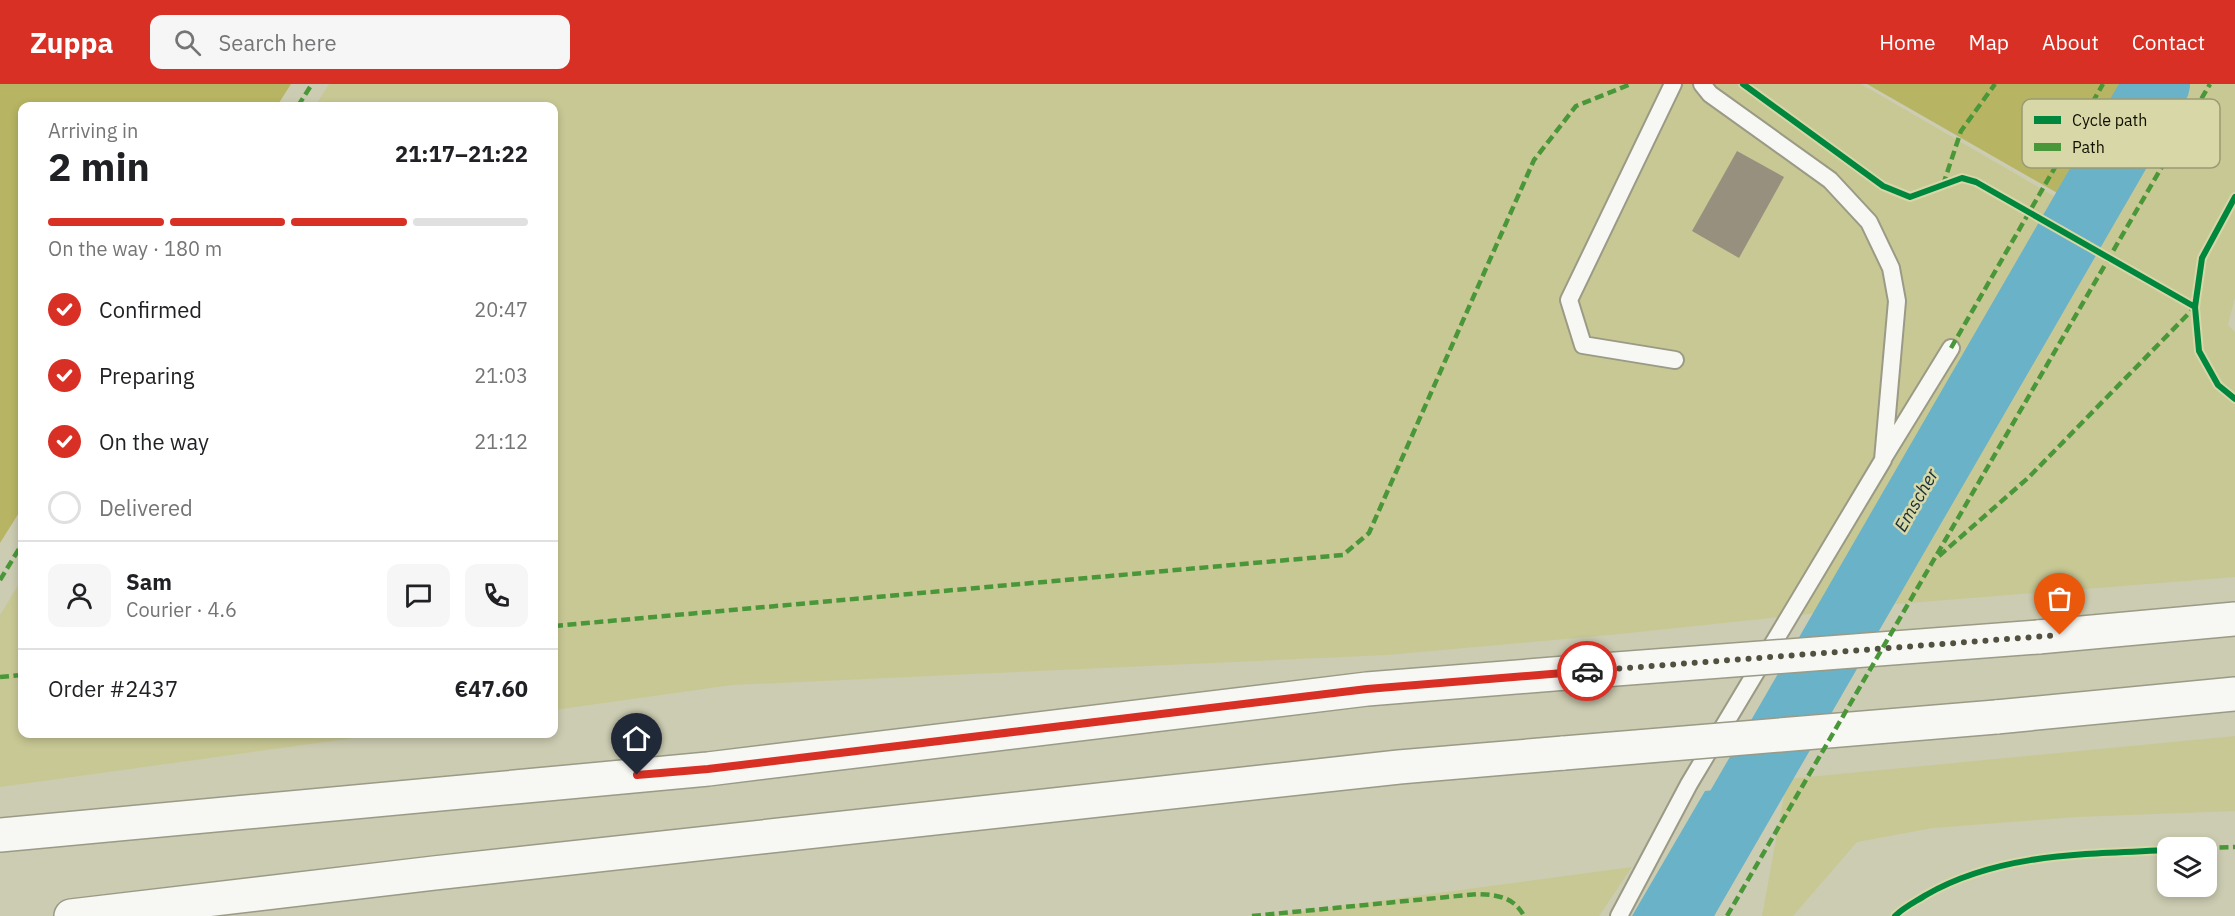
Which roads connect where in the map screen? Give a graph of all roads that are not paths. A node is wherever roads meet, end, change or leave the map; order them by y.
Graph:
1 (1673, 84) edge
2 (1702, 84) edge
3 (1951, 348) dead end
4 (1675, 360) dead end
5 (1882, 460) junction
6 (2235, 619) edge
7 (2235, 694) edge
8 (0, 835) edge
9 (71, 916) edge
10 (1619, 916) edge

1 - 4 lane
2 - 5 lane
3 - 5 lane
5 - 10 lane
6 - 8 highway, bridge
7 - 9 highway, bridge

